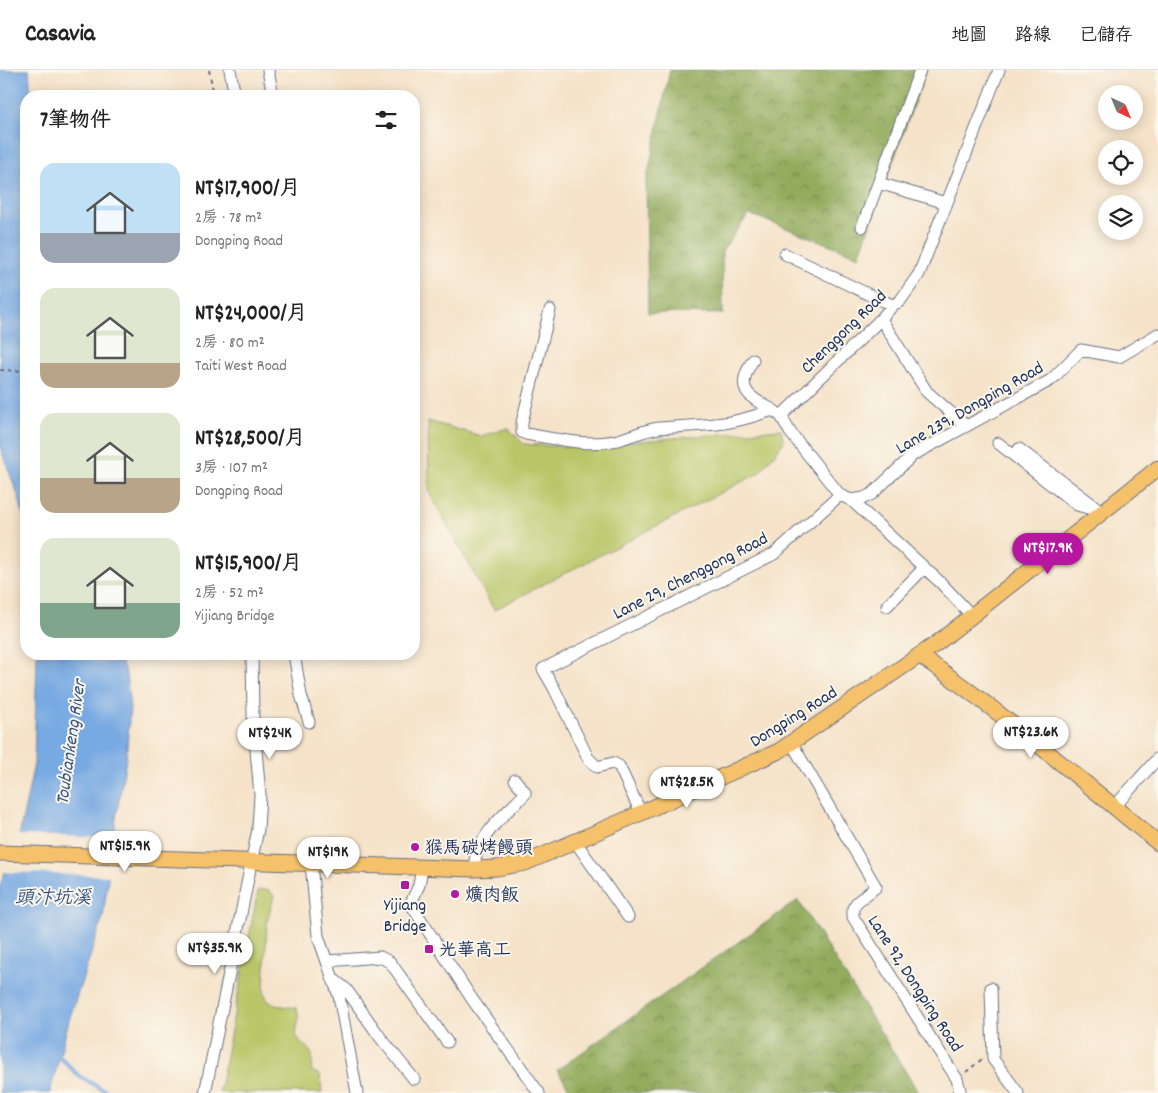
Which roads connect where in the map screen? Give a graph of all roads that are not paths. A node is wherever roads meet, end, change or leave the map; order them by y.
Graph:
1 (230, 70) edge
2 (268, 70) edge
3 (920, 70) edge
4 (999, 70) edge
5 (235, 90) edge
6 (272, 90) edge
7 (879, 183) junction
8 (946, 203) junction
9 (862, 226) dead end
10 (785, 254) dead end
11 (893, 305) junction
12 (550, 310) dead end
13 (881, 319) junction
14 (1158, 334) edge
15 (753, 360) dead end
16 (777, 413) junction
17 (966, 426) junction
18 (998, 443) dead end
19 (1019, 449) dead end
20 (1158, 468) edge
21 (840, 495) junction
22 (851, 500) junction
23 (1102, 512) junction
24 (924, 568) junction
25 (887, 606) dead end
26 (972, 616) junction
27 (919, 655) junction
28 (252, 660) edge
29 (295, 660) edge
30 (310, 722) dead end
31 (790, 742) junction
32 (1157, 761) edge
33 (515, 780) dead end
34 (1114, 806) junction
35 (641, 813) junction
36 (575, 842) junction
37 (1158, 843) edge
38 (0, 853) edge
39 (252, 862) junction
40 (311, 864) junction
41 (422, 868) junction
42 (474, 869) junction
43 (628, 917) dead end
44 (327, 961) junction
45 (332, 978) junction
46 (991, 988) dead end
47 (447, 1042) dead end
48 (414, 1079) dead end
49 (205, 1093) edge
50 (357, 1093) edge
51 (539, 1093) edge
52 (958, 1093) edge
53 (1018, 1093) edge

1 - 5 street
2 - 6 street
3 - 7 street
4 - 8 street, Chenggong Road
7 - 8 street
7 - 9 street
8 - 11 street, Chenggong Road
10 - 11 street
11 - 13 street, Chenggong Road
12 - 16 street
13 - 16 street, Chenggong Road
13 - 17 street
14 - 17 street, Lane 239, Dongping Road
15 - 16 street
16 - 21 street
17 - 22 street, Lane 239, Dongping Road
18 - 23 street
19 - 23 street
20 - 23 main road, Dongping Road
21 - 22 street
21 - 35 street, Lane 29, Chenggong Road
22 - 24 street
23 - 26 main road, Dongping Road
24 - 25 street
24 - 26 street
26 - 27 main road, Dongping Road
27 - 31 main road, Dongping Road
27 - 34 main road
28 - 39 street
29 - 30 street
31 - 35 main road, Dongping Road
31 - 52 street, Lane 92, Dongping Road
32 - 34 street
33 - 42 street
34 - 37 main road
35 - 36 main road, Dongping Road
36 - 42 main road, Dongping Road
36 - 43 street
38 - 39 main road
39 - 40 main road, Dongping Road
39 - 49 street
40 - 41 main road, Dongping Road
40 - 44 street
41 - 42 main road, Dongping Road
41 - 51 street
44 - 45 street
44 - 47 street
45 - 48 street
45 - 50 street
46 - 53 street

